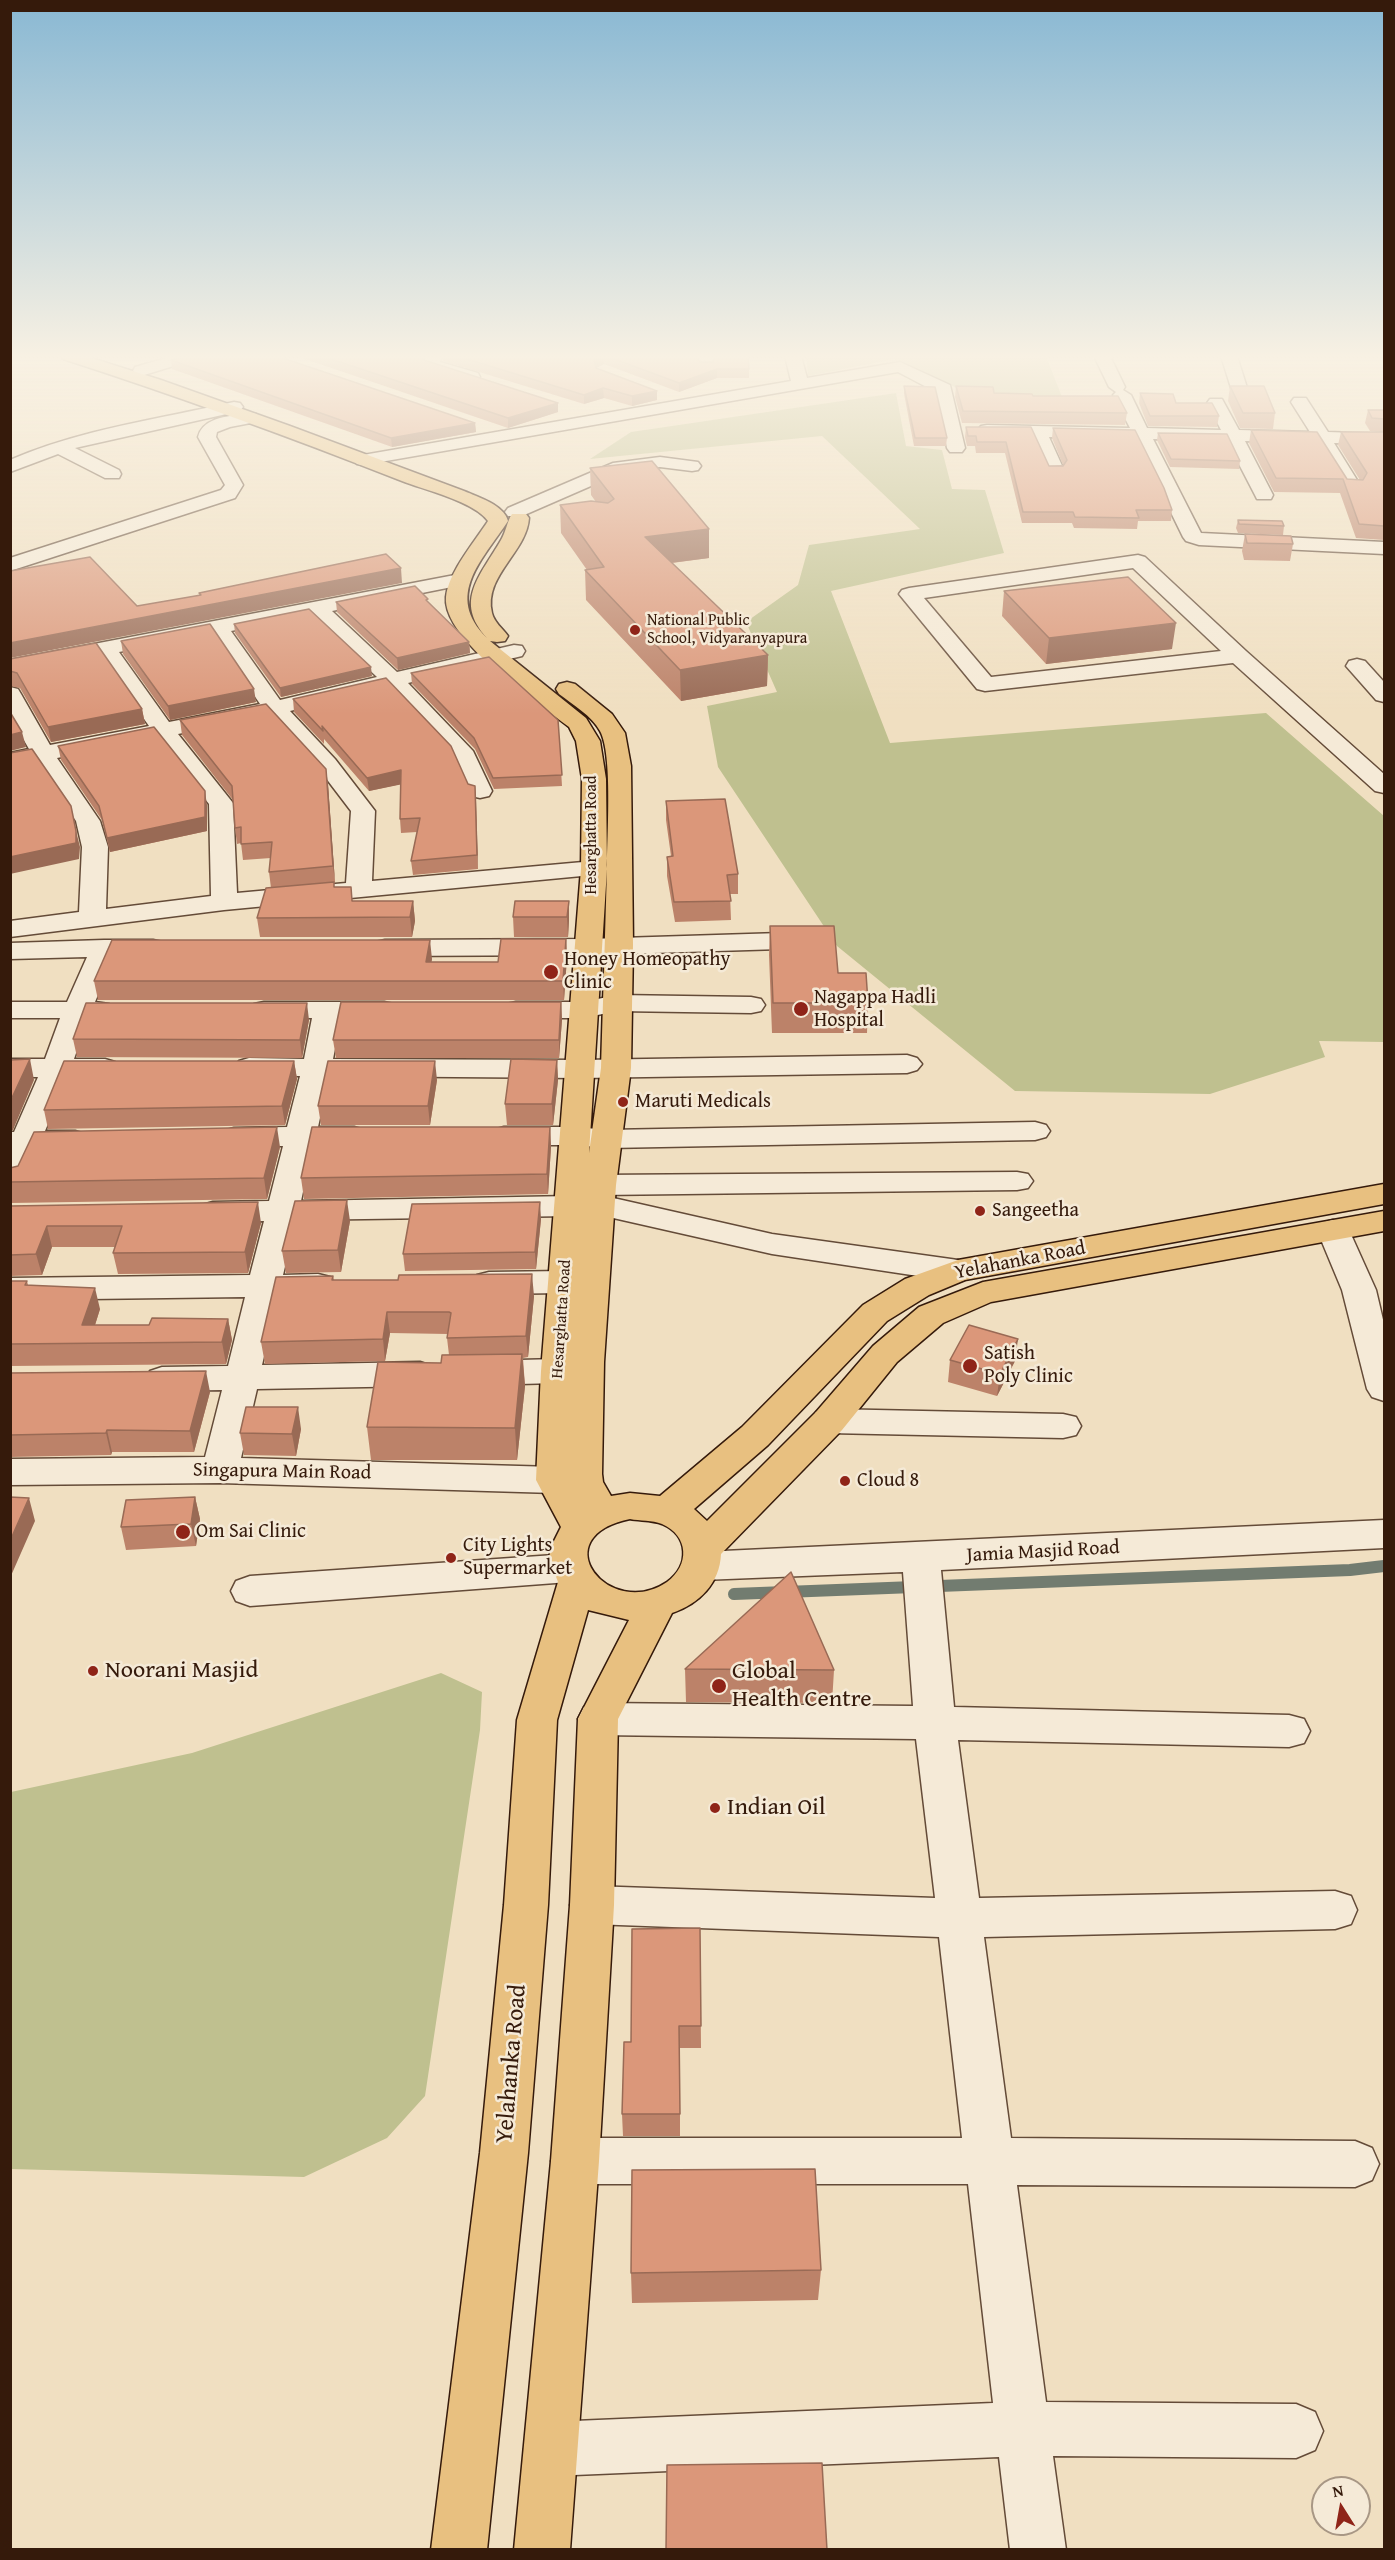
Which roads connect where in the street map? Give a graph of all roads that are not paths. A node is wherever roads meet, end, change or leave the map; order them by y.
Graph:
1 (229, 475) edge
2 (412, 475) edge
3 (426, 475) edge
4 (605, 475) edge
5 (1161, 475) edge
6 (1253, 475) edge
7 (1345, 475) edge
8 (1353, 488) edge
9 (1264, 495) dead end
10 (515, 512) junction
11 (1384, 548) edge
12 (10, 565) edge
13 (460, 580) junction
14 (316, 608) junction
15 (219, 628) junction
16 (106, 649) junction
17 (514, 651) junction
18 (492, 655) junction
19 (1238, 656) junction
20 (10, 667) edge
21 (1384, 667) edge
22 (392, 679) junction
23 (10, 694) edge
24 (1384, 695) edge
25 (274, 708) junction
26 (164, 731) junction
27 (43, 754) junction
28 (10, 760) edge
29 (1384, 786) edge
30 (480, 791) dead end
31 (594, 869) junction
32 (359, 889) junction
33 (224, 902) junction
34 (92, 918) junction
35 (10, 929) edge
36 (816, 940) edge
37 (620, 945) junction
38 (588, 947) junction
39 (104, 948) junction
40 (175, 948) edge
41 (364, 948) edge
42 (10, 951) edge
43 (617, 1003) junction
44 (751, 1005) dead end
45 (10, 1010) edge
46 (77, 1010) junction
47 (125, 1010) edge
48 (244, 1010) edge
49 (327, 1010) junction
50 (409, 1010) edge
51 (490, 1010) edge
52 (583, 1010) junction
53 (908, 1064) dead end
54 (316, 1067) junction
55 (10, 1068) edge
56 (56, 1068) junction
57 (127, 1068) edge
58 (222, 1068) edge
59 (616, 1068) junction
60 (581, 1069) junction
61 (1035, 1131) dead end
62 (299, 1136) junction
63 (379, 1136) edge
64 (471, 1136) edge
65 (575, 1136) junction
66 (203, 1138) edge
67 (608, 1139) junction
68 (108, 1140) edge
69 (17, 1141) edge
70 (10, 1179) edge
71 (1017, 1181) dead end
72 (1384, 1194) edge
73 (590, 1199) junction
74 (282, 1210) junction
75 (187, 1212) edge
76 (1384, 1221) edge
77 (1333, 1230) junction
78 (958, 1272) junction
79 (564, 1282) junction
80 (462, 1284) edge
81 (345, 1285) edge
82 (264, 1286) junction
83 (10, 1289) edge
84 (558, 1371) junction
85 (242, 1378) junction
86 (126, 1379) edge
87 (1384, 1389) edge
88 (829, 1421) junction
89 (1063, 1426) dead end
90 (220, 1470) junction
91 (10, 1472) edge
92 (569, 1479) junction
93 (667, 1511) junction
94 (591, 1520) junction
95 (1384, 1534) edge
96 (703, 1557) junction
97 (573, 1575) junction
98 (922, 1577) junction
99 (250, 1591) dead end
100 (658, 1603) junction
101 (598, 1719) junction
102 (935, 1723) junction
103 (1289, 1731) dead end
104 (592, 1905) junction
105 (1335, 1910) dead end
106 (959, 1918) junction
107 (575, 2161) junction
108 (988, 2161) junction
109 (1355, 2164) dead end
110 (1022, 2429) junction
111 (1296, 2431) dead end
112 (551, 2449) junction
113 (459, 2550) edge
114 (542, 2550) edge
115 (1038, 2550) edge

1 - 12 street
2 - 13 main road, Hesarghatta Road
3 - 10 main road, Hesarghatta Road
4 - 10 street
5 - 11 street
6 - 9 street
7 - 8 street
10 - 17 main road, Hesarghatta Road
13 - 14 street
13 - 18 main road, Hesarghatta Road
14 - 15 street
14 - 22 street
15 - 16 street
15 - 25 street
16 - 20 street
16 - 26 street
17 - 18 street
17 - 37 main road, Hesarghatta Road
18 - 22 street
18 - 31 main road, Hesarghatta Road
19 - 19 street
19 - 29 street
21 - 24 street
22 - 25 street
22 - 30 street
23 - 27 street
25 - 26 street
25 - 32 street
26 - 27 street
26 - 33 street
27 - 28 street
27 - 34 street
31 - 32 street
31 - 38 main road, Hesarghatta Road
32 - 33 street
33 - 34 street
34 - 35 street
36 - 37 street
37 - 38 street
37 - 43 main road, Hesarghatta Road
38 - 41 street
38 - 52 main road, Hesarghatta Road
39 - 40 street
39 - 42 street
39 - 46 street
43 - 44 street
43 - 52 street
43 - 59 main road, Hesarghatta Road
45 - 46 street
46 - 47 street
46 - 56 street
48 - 49 street
49 - 50 street
49 - 54 street
51 - 52 street
52 - 60 main road, Hesarghatta Road
53 - 59 street
54 - 58 street
54 - 60 street
54 - 62 street
55 - 56 street
56 - 57 street
56 - 69 street
59 - 60 street
59 - 67 main road, Hesarghatta Road
60 - 65 main road, Hesarghatta Road
61 - 67 street
62 - 63 street
62 - 66 street
62 - 74 street
64 - 65 street
65 - 67 street
65 - 73 main road, Hesarghatta Road
67 - 73 main road, Hesarghatta Road
68 - 69 street
69 - 70 street
71 - 73 street
72 - 78 main road, Yelahanka Road
73 - 74 street
73 - 78 street
73 - 79 main road, Hesarghatta Road
73 - 92 main road, Hesarghatta Road
74 - 75 street
74 - 82 street
76 - 77 main road, Yelahanka Road
77 - 87 street
77 - 88 main road, Yelahanka Road
78 - 93 main road, Yelahanka Road
79 - 80 street
79 - 84 main road, Hesarghatta Road
81 - 82 street
82 - 83 street
82 - 85 street
84 - 85 street
84 - 92 main road, Hesarghatta Road
85 - 86 street
85 - 90 street
88 - 89 street
88 - 96 main road, Yelahanka Road
90 - 91 street, Singapura Main Road
90 - 92 street, Singapura Main Road
92 - 94 main road, Hesarghatta Road
93 - 94 main road
93 - 96 main road
94 - 97 main road
95 - 98 street, Jamia Masjid Road
96 - 98 street, Jamia Masjid Road
96 - 100 main road
97 - 99 street
97 - 100 main road
97 - 113 main road, Yelahanka Road
98 - 102 street
100 - 101 main road
101 - 102 street
101 - 104 main road
102 - 103 street
102 - 106 street
104 - 106 street
104 - 107 main road
105 - 106 street
106 - 108 street
107 - 108 street
107 - 112 main road
108 - 109 street
108 - 110 street
110 - 111 street
110 - 112 street
110 - 115 street
112 - 114 main road

